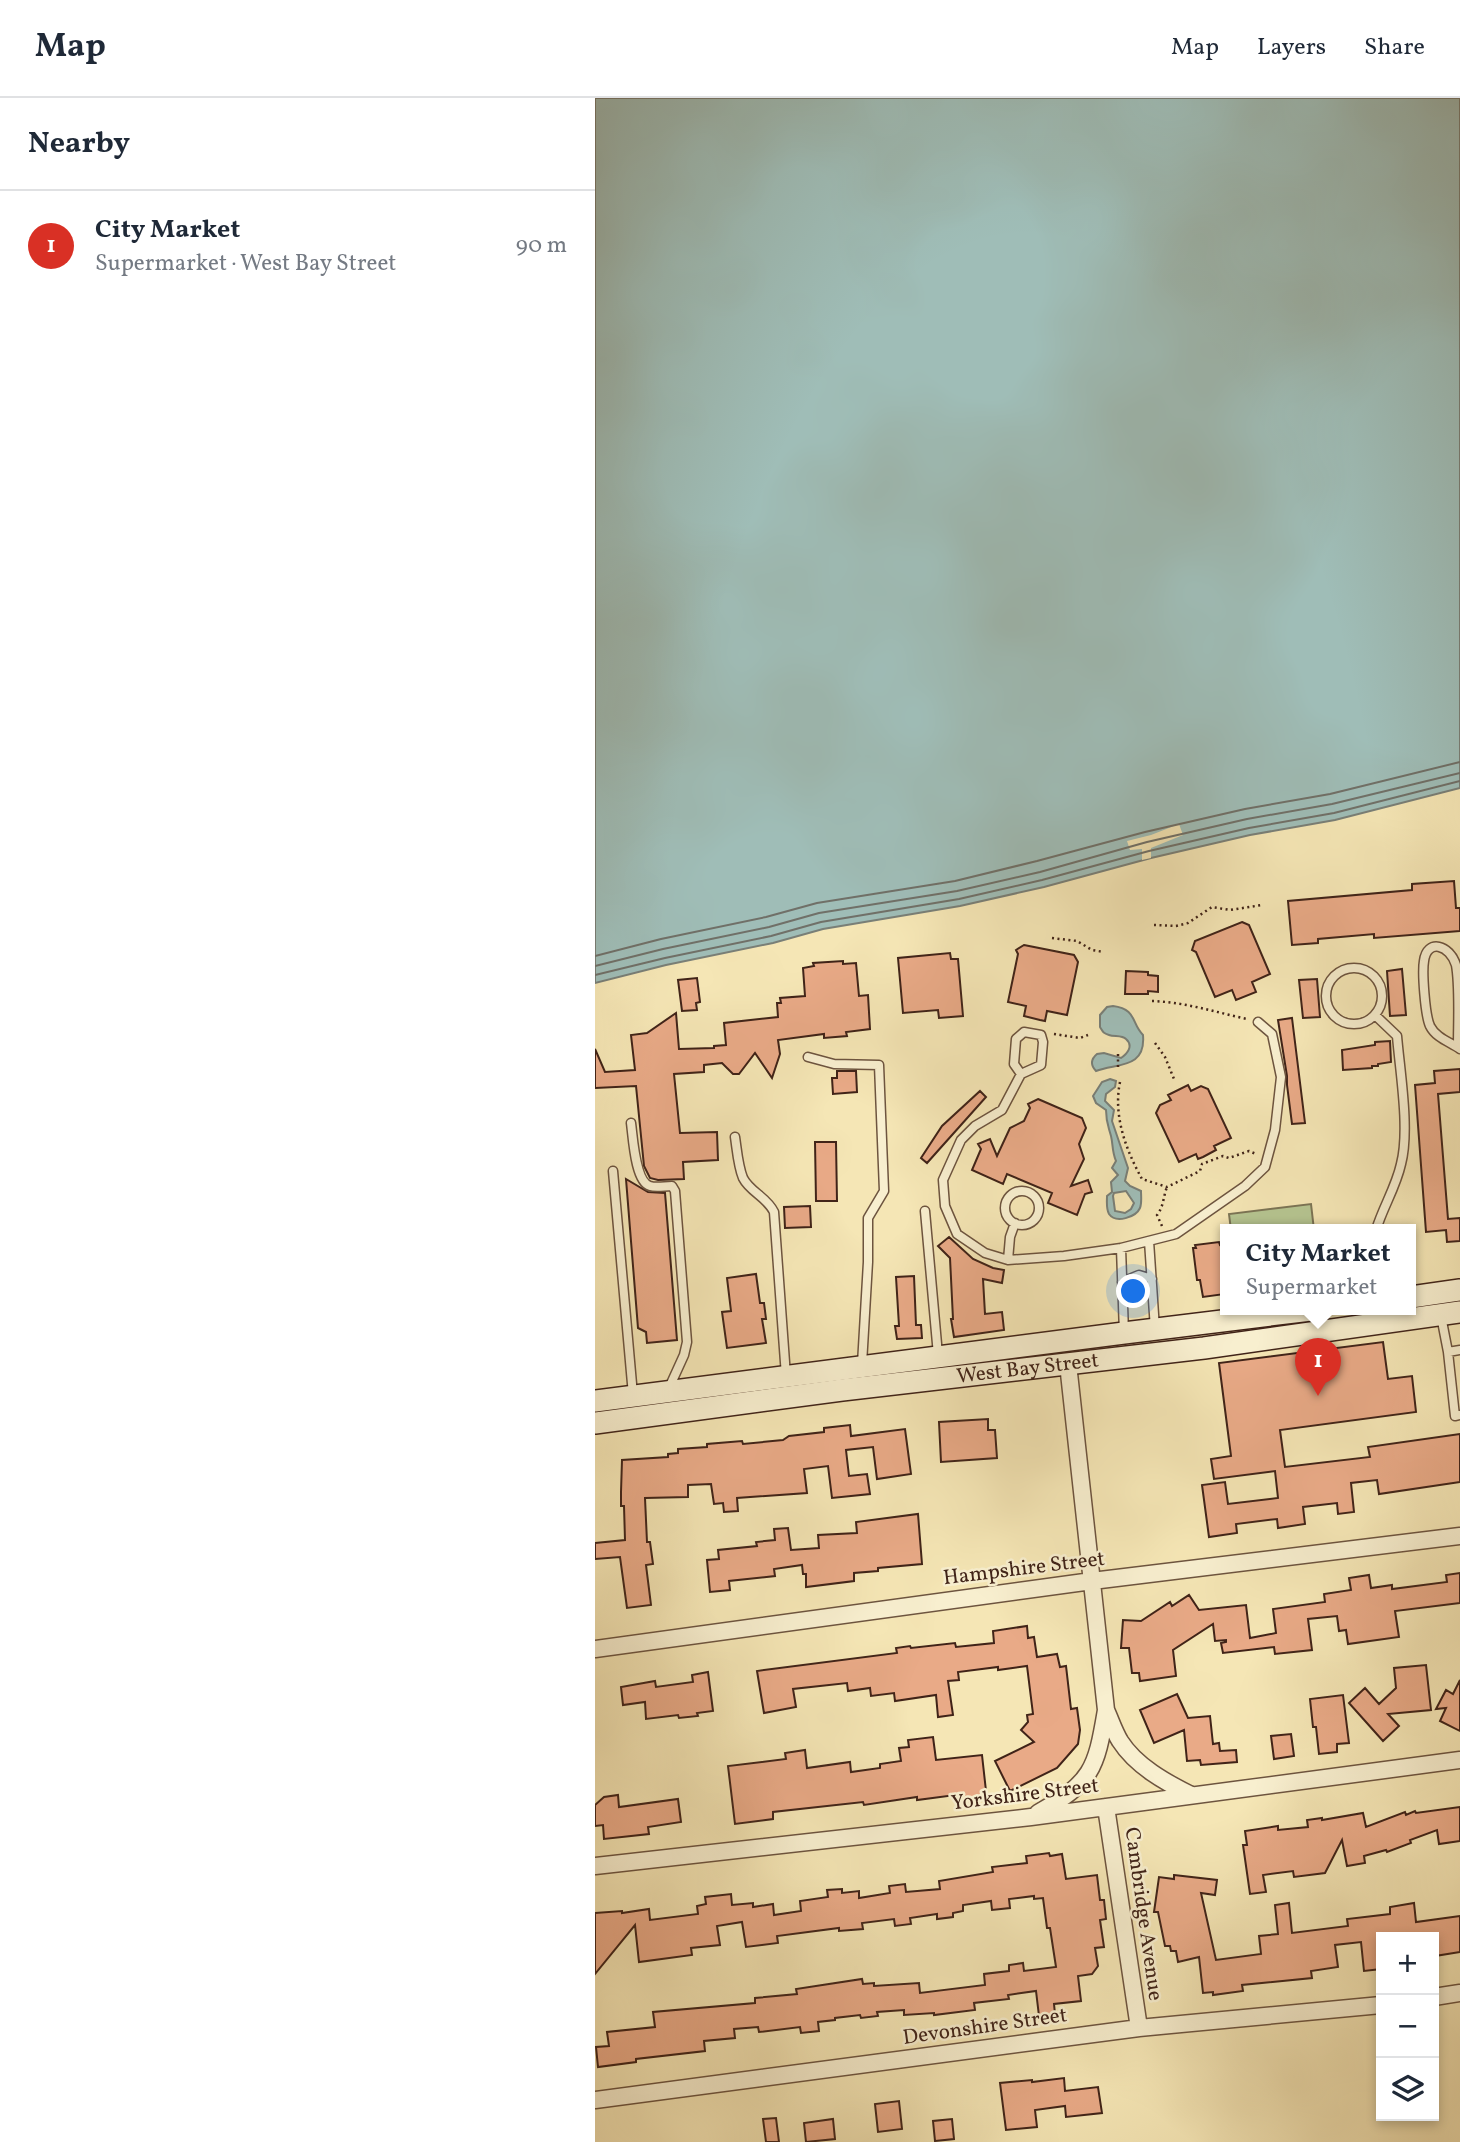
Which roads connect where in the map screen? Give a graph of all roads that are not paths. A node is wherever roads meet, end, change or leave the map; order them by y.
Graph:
1 (1375, 1015) junction
2 (1258, 1022) road end
3 (1459, 1048) edge
4 (808, 1058) dead end
5 (1021, 1074) junction
6 (631, 1123) dead end
7 (735, 1137) dead end
8 (613, 1171) dead end
9 (925, 1212) dead end
10 (1015, 1223) junction
11 (1379, 1224) edge
12 (1149, 1241) junction
13 (1121, 1248) junction
14 (1008, 1260) junction
15 (1153, 1279) junction
16 (1122, 1282) junction
17 (1460, 1290) edge
18 (1416, 1296) edge
19 (1451, 1314) edge
20 (1270, 1315) edge
21 (1155, 1329) junction
22 (1124, 1332) junction
23 (1460, 1350) edge
24 (1448, 1352) junction
25 (939, 1357) junction
26 (1068, 1364) junction
27 (861, 1367) junction
28 (786, 1377) junction
29 (668, 1392) junction
30 (633, 1396) junction
31 (595, 1401) edge
32 (1460, 1415) edge
33 (595, 1423) edge
34 (1460, 1536) edge
35 (1092, 1581) junction
36 (595, 1648) edge
37 (1106, 1710) junction
38 (1460, 1760) edge
39 (1191, 1795) junction
40 (1106, 1807) junction
41 (1031, 1817) junction
42 (595, 1866) edge
43 (1460, 1993) edge
44 (1439, 1996) edge
45 (1376, 2005) edge
46 (1139, 2028) junction
47 (595, 2099) edge

1 - 1 lane
1 - 11 lane
2 - 12 lane
3 - 3 lane
4 - 27 lane
5 - 5 lane
5 - 14 lane
6 - 29 lane
7 - 28 lane
8 - 30 lane
9 - 25 lane
10 - 10 lane
10 - 14 lane
12 - 13 lane
12 - 15 lane
13 - 14 lane
13 - 16 lane
15 - 16 lane
15 - 21 lane
16 - 22 lane
17 - 18 main road
19 - 24 lane
19 - 26 main road, West Bay Street
20 - 21 main road, West Bay Street
21 - 22 main road, West Bay Street
22 - 25 main road, West Bay Street
23 - 24 lane
24 - 32 lane
25 - 27 main road, West Bay Street
26 - 33 main road, West Bay Street
26 - 35 street
27 - 28 main road, West Bay Street
28 - 29 main road, West Bay Street
29 - 30 main road, West Bay Street
30 - 31 main road, West Bay Street
34 - 35 street, Hampshire Street
35 - 36 street, Hampshire Street
35 - 37 street
37 - 39 street
37 - 41 street
38 - 39 street, Yorkshire Street
39 - 40 street, Yorkshire Street
40 - 41 street, Yorkshire Street
40 - 46 street, Cambridge Avenue
41 - 42 street, Yorkshire Street
43 - 44 street
45 - 46 street, Devonshire Street
46 - 47 street, Devonshire Street

